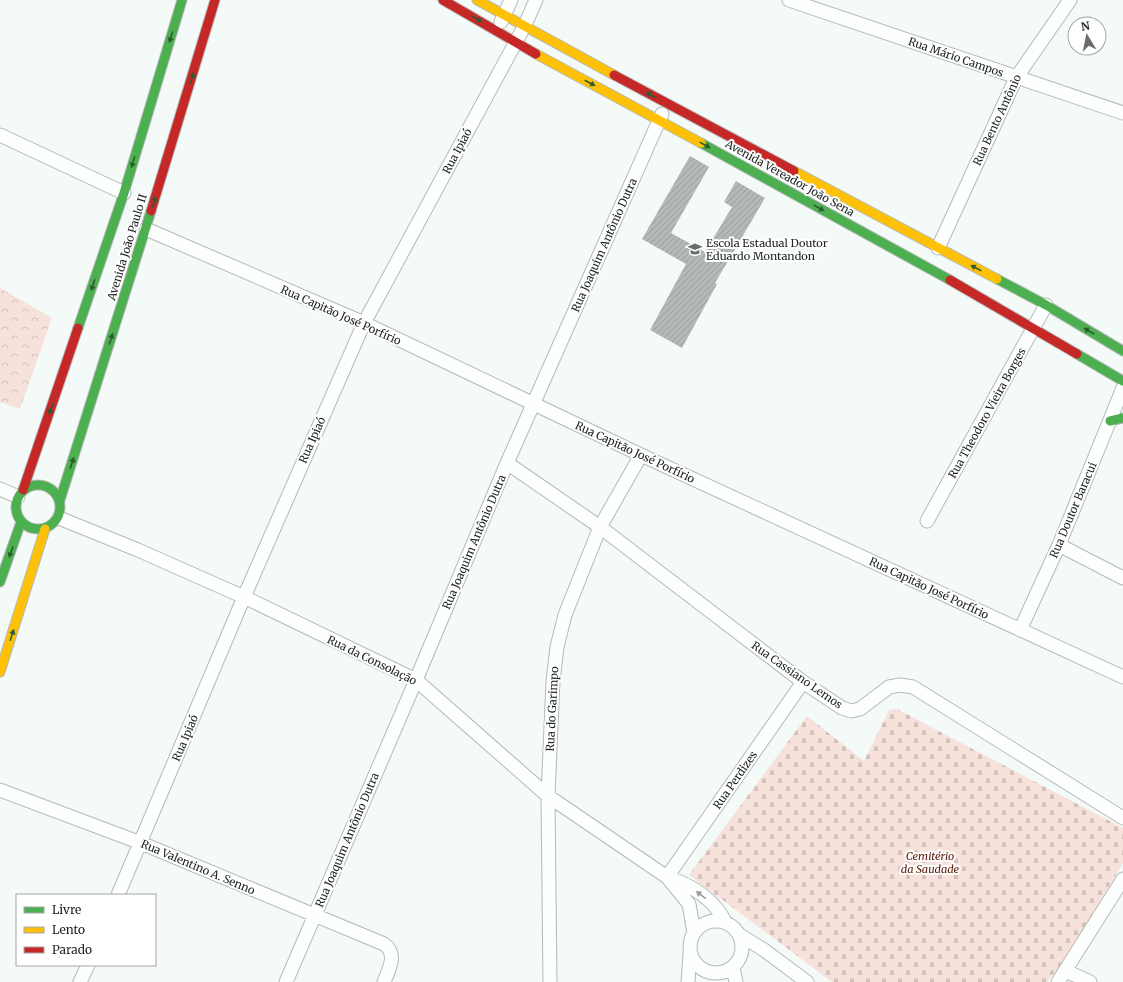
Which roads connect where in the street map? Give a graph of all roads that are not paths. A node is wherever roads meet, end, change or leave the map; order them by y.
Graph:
1 (216, 0) edge
2 (443, 0) edge
3 (477, 0) edge
4 (511, 0) edge
5 (536, 0) edge
6 (789, 0) edge
7 (1070, 0) edge
8 (183, 6) edge
9 (505, 15) junction
10 (525, 25) junction
11 (497, 30) junction
12 (515, 42) junction
13 (1016, 78) junction
14 (667, 104) junction
15 (1123, 113) edge
16 (659, 120) junction
17 (0, 135) edge
18 (124, 192) junction
19 (146, 229) junction
20 (938, 248) junction
21 (1046, 305) junction
22 (364, 323) junction
23 (1032, 329) junction
24 (1123, 351) edge
25 (1123, 381) edge
26 (1123, 388) edge
27 (533, 405) junction
28 (1123, 418) edge
29 (1110, 421) junction
30 (641, 455) junction
31 (507, 463) junction
32 (0, 489) edge
33 (21, 494) junction
34 (60, 500) junction
35 (59, 518) junction
36 (928, 521) dead end
37 (21, 522) junction
38 (600, 527) junction
39 (45, 529) junction
40 (1059, 545) junction
41 (1123, 578) edge
42 (0, 582) edge
43 (244, 597) junction
44 (1020, 630) junction
45 (0, 672) edge
46 (1123, 677) edge
47 (416, 680) junction
48 (803, 682) junction
49 (0, 790) edge
50 (548, 796) junction
51 (1123, 818) edge
52 (141, 843) junction
53 (667, 877) junction
54 (1123, 879) edge
55 (118, 894) edge
56 (315, 916) junction
57 (726, 923) junction
58 (694, 933) junction
59 (740, 935) junction
60 (690, 951) junction
61 (88, 966) edge
62 (733, 968) junction
63 (1066, 971) junction
64 (712, 978) edge
65 (80, 982) edge
66 (286, 982) edge
67 (384, 982) edge
68 (550, 982) edge
69 (688, 982) edge
70 (736, 982) edge
71 (807, 982) edge
72 (1058, 982) edge
73 (1090, 982) edge

19 -> 1 main road, Avenida João Paulo II
2 -> 11 main road, Avenida Vereador João Sena
3 - 9 main road, Avenida Vereador João Sena
4 - 9 street
5 - 10 street, Rua Ipiaó
6 - 13 street, Rua Mário Campos
7 - 13 street, Rua Bento Antônio
8 -> 18 main road, Avenida João Paulo II
9 - 10 main road, Avenida Vereador João Sena
9 - 11 street
10 - 12 street, Rua Ipiaó
14 -> 10 main road, Avenida Vereador João Sena
11 - 12 main road, Avenida Vereador João Sena
12 -> 16 main road, Avenida Vereador João Sena
12 - 22 street, Rua Ipiaó
13 - 15 street, Rua Mário Campos
13 - 20 street, Rua Bento Antônio
14 - 16 street, Rua Joaquim Antônio Dutra
14 - 20 main road, Avenida Vereador João Sena
16 -> 23 main road, Avenida Vereador João Sena
16 - 27 street, Rua Joaquim Antônio Dutra
17 - 18 street
18 -> 33 main road, Avenida João Paulo II
19 - 22 street, Rua Capitão José Porfírio
34 -> 19 main road, Avenida João Paulo II
21 -> 20 main road, Avenida Vereador João Sena
21 - 23 street, Rua Theodoro Vieira Borges
24 -> 21 main road, Avenida Vereador João Sena
22 - 27 street, Rua Capitão José Porfírio
22 - 43 street, Rua Ipiaó
23 - 25 main road, Avenida Vereador João Sena
23 - 36 street, Rua Theodoro Vieira Borges
26 - 29 street, Rua Doutor Baracui
27 - 30 street, Rua Capitão José Porfírio
27 - 31 street, Rua Joaquim Antônio Dutra
28 - 29 main road
29 - 40 street, Rua Doutor Baracui
30 - 38 street, Rua do Garimpo
30 - 44 street, Rua Capitão José Porfírio
31 - 38 street, Rua Cassiano Lemos
31 - 47 street, Rua Joaquim Antônio Dutra
32 - 33 street
33 - 34 main road
33 - 37 main road
34 - 35 main road
35 - 39 main road
35 - 43 street, Rua da Consolação
37 - 39 main road
37 -> 42 main road
38 - 48 street, Rua Cassiano Lemos
38 - 50 street, Rua do Garimpo
45 -> 39 main road
40 - 41 street
40 - 44 street, Rua Doutor Baracui
43 - 47 street, Rua da Consolação
43 - 52 street, Rua Ipiaó
44 - 46 street, Rua Capitão José Porfírio
47 - 50 street, Rua da Consolação
47 - 56 street, Rua Joaquim Antônio Dutra
48 - 51 street, Rua Cassiano Lemos
48 - 53 street, Rua Perdizes
49 - 52 street, Rua Valentino A. Senno
50 - 53 street, Rua da Consolação
50 - 68 street, Rua do Garimpo
52 - 55 street, Rua Ipiaó
52 - 56 street, Rua Valentino A. Senno
57 -> 53 street, Rua da Consolação
53 - 58 street, Rua da Consolação
54 - 63 street
56 - 66 street, Rua Joaquim Antônio Dutra
56 - 67 street, Rua Valentino A. Senno
57 - 58 street
57 - 59 street
58 - 60 street
59 - 62 street
59 - 71 street
60 - 64 street
60 - 69 street
61 - 65 street
62 - 64 street
62 - 70 street
63 - 72 street
63 - 73 street

